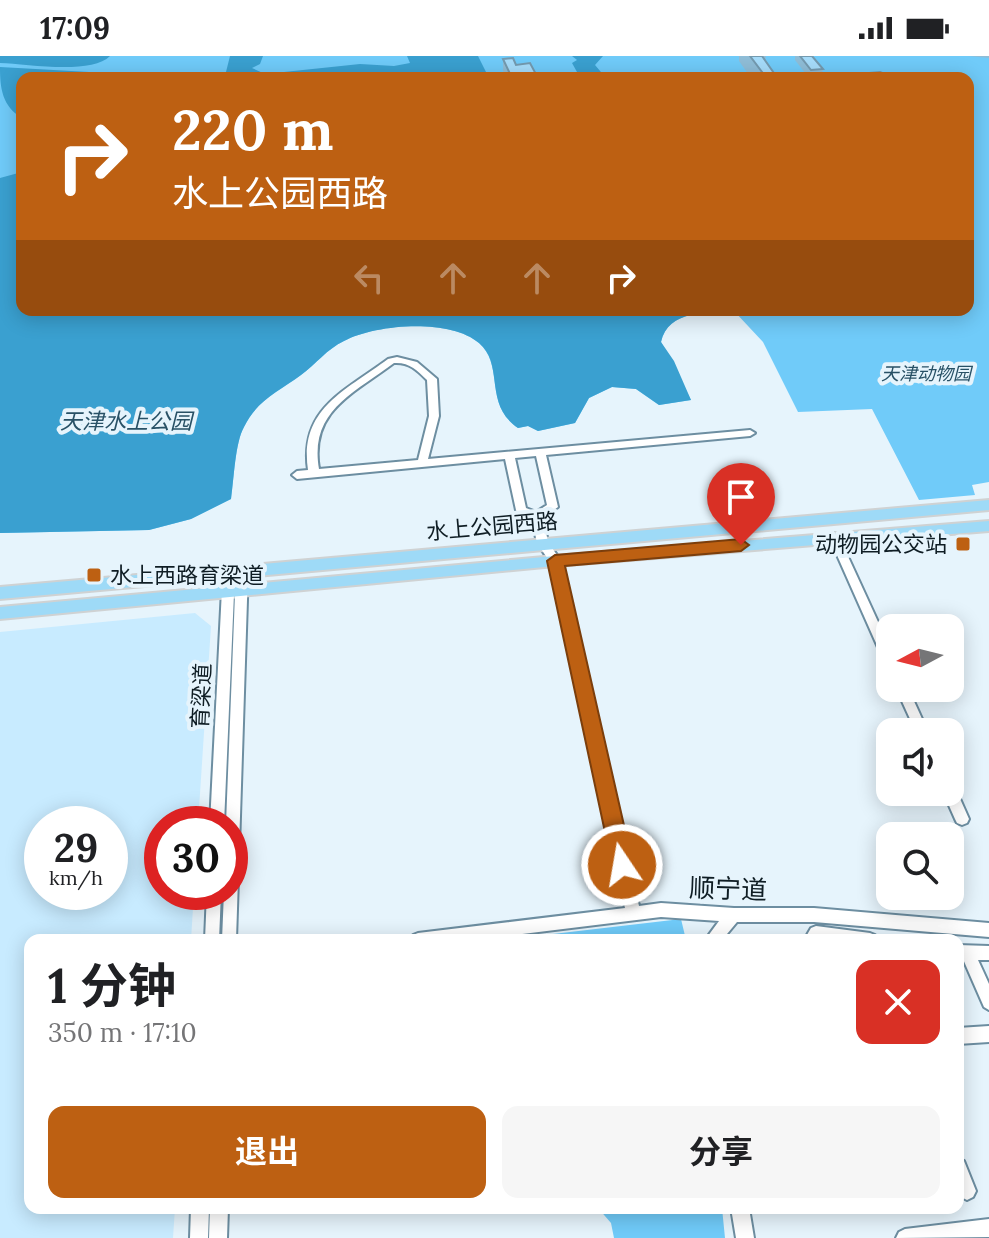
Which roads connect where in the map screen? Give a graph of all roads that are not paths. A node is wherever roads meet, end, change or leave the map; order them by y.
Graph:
1 (750, 433) dead end
2 (540, 451) junction
3 (509, 454) junction
4 (422, 463) junction
5 (314, 473) junction
6 (297, 475) dead end
7 (989, 505) edge
8 (537, 516) junction
9 (989, 526) edge
10 (834, 537) junction
11 (543, 543) junction
12 (555, 561) junction
13 (236, 570) junction
14 (235, 591) junction
15 (0, 593) edge
16 (0, 613) edge
17 (876, 630) edge
18 (218, 806) edge
19 (956, 806) edge
20 (962, 819) dead end
21 (213, 910) edge
22 (633, 913) junction
23 (734, 915) junction
24 (989, 930) edge
25 (212, 934) edge
26 (229, 934) edge
27 (466, 934) edge
28 (717, 934) edge
29 (964, 953) edge
30 (989, 953) edge
31 (964, 955) edge
32 (989, 1002) edge
33 (989, 1034) edge
34 (964, 1036) edge
35 (964, 1183) edge
36 (967, 1191) dead end
37 (200, 1214) edge
38 (219, 1214) edge
39 (741, 1214) edge
40 (989, 1228) edge
41 (914, 1237) edge
42 (199, 1238) edge
43 (218, 1238) edge
44 (745, 1238) edge

1 - 2 street
2 - 3 street
2 - 8 street
3 - 4 street
3 - 8 street
4 - 5 street
4 - 5 street
5 - 6 street
7 - 11 main road, 水上公园西路
8 - 11 street
9 - 10 main road, 水上公园西路
10 - 12 main road, 水上公园西路
10 - 17 street
11 - 12 street
11 - 13 main road, 水上公园西路
12 - 14 main road, 水上公园西路
12 - 22 street
13 - 14 street, 育梁道
13 - 15 main road, 水上公园西路
14 - 16 main road, 水上公园西路
14 - 18 street, 育梁道
14 - 26 street
19 - 20 street
21 - 25 street
22 - 23 street, 顺宁道
22 - 27 street, 顺宁道
23 - 24 street, 顺宁道
23 - 28 street
29 - 30 street
31 - 32 street
33 - 34 street
35 - 36 street
37 - 42 street
38 - 43 street
39 - 44 street
40 - 41 street

